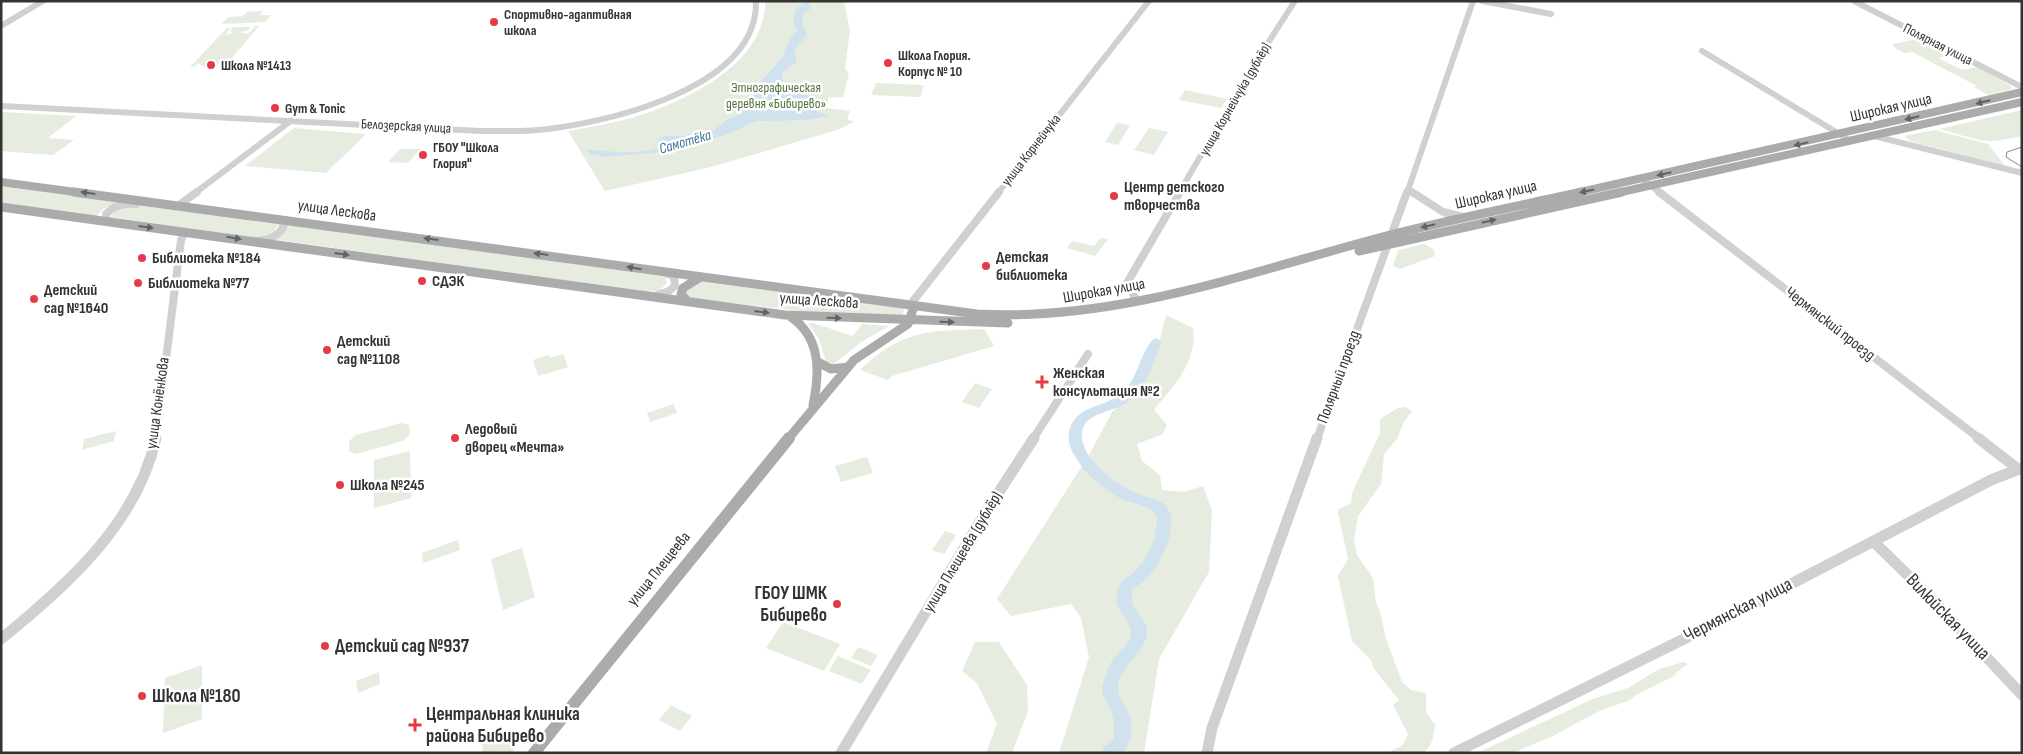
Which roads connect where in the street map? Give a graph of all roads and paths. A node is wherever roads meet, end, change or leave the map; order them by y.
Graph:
1 (43, 1) edge
2 (756, 1) edge
3 (1149, 1) edge
4 (1295, 1) edge
5 (1473, 1) edge
6 (1482, 1) edge
7 (1854, 1) edge
8 (1550, 14) dead end
9 (1, 26) edge
10 (1702, 51) dead end
11 (2022, 87) edge
12 (2022, 92) edge
13 (2022, 102) edge
14 (1, 106) edge
15 (292, 120) junction
16 (1907, 128) junction
17 (1841, 135) junction
18 (1874, 136) junction
19 (1850, 141) junction
20 (1909, 143) junction
21 (2022, 173) edge
22 (1642, 179) junction
23 (1, 182) edge
24 (1609, 186) junction
25 (1651, 186) junction
26 (1408, 189) junction
27 (1620, 192) junction
28 (166, 203) junction
29 (179, 205) junction
30 (1, 207) edge
31 (279, 218) junction
32 (1469, 221) junction
33 (107, 222) junction
34 (185, 232) junction
35 (1390, 239) junction
36 (256, 241) junction
37 (668, 274) junction
38 (700, 278) junction
39 (652, 297) junction
40 (1137, 301) junction
41 (688, 302) junction
42 (912, 303) junction
43 (977, 314) joint
44 (785, 315) junction
45 (910, 321) junction
46 (984, 323) joint
47 (1088, 354) dead end
48 (818, 362) junction
49 (848, 366) junction
50 (813, 408) junction
51 (2020, 469) edge
52 (1873, 542) junction
53 (1, 639) edge
54 (2022, 695) edge
55 (534, 753) edge
56 (841, 753) edge
57 (1207, 753) edge
58 (1454, 753) edge

1 - 9 street
2 - 15 street, Белозерская улица
3 - 42 street, улица Корнейчука
4 - 40 street, улица Корнейчука (дублёр)
5 - 26 street, Полярный проезд
6 - 8 street
7 - 11 street, Полярная улица
10 - 17 street
12 -> 17 main road, Широкая улица
13 - 16 main road, Широкая улица
14 - 15 street, Белозерская улица
15 - 29 street
16 - 18 main road, Широкая улица
16 - 20 street
17 - 19 street
17 -> 22 main road, Широкая улица
18 - 19 main road, Широкая улица
18 - 20 street
19 - 25 main road, Широкая улица
20 - 21 street
22 - 24 main road, Широкая улица
22 - 25 street, Чермянский проезд
28 -> 23 main road, улица Лескова
24 - 27 main road
24 -> 32 main road, Широкая улица
25 - 27 main road, Широкая улица
25 - 51 street, Чермянский проезд
26 - 32 street
26 - 35 street, Полярный проезд
32 -> 27 main road, Широкая улица
28 - 29 main road, улица Лескова
28 - 33 street
29 - 31 main road, улица Лескова
30 - 33 main road, улица Лескова
31 - 36 street
37 -> 31 main road, улица Лескова
32 - 35 main road, Широкая улица
33 -> 34 main road, улица Лескова
34 -> 36 main road, улица Лескова
34 - 53 street, улица Конёнкова
35 - 40 main road, Широкая улица
35 - 46 main road, Широкая улица
35 - 57 street, Полярный проезд
36 -> 39 main road, улица Лескова
37 - 38 main road, улица Лескова
37 - 39 street
38 - 41 main road
38 - 42 main road, улица Лескова
39 - 41 main road, улица Лескова
40 - 43 main road, Широкая улица
41 -> 44 main road, улица Лескова
42 - 43 main road, улица Лескова
42 - 45 main road
44 -> 45 main road, улица Лескова
44 - 48 main road
45 -> 46 main road, улица Лескова
45 - 49 main road, улица Плещеева
47 - 56 street, улица Плещеева (дублёр)
48 - 49 main road
48 - 50 main road
49 - 50 main road, улица Плещеева
50 - 55 main road, улица Плещеева
51 - 52 street, Чермянская улица
52 - 54 street, Вилюйская улица
52 - 58 street, Чермянская улица

